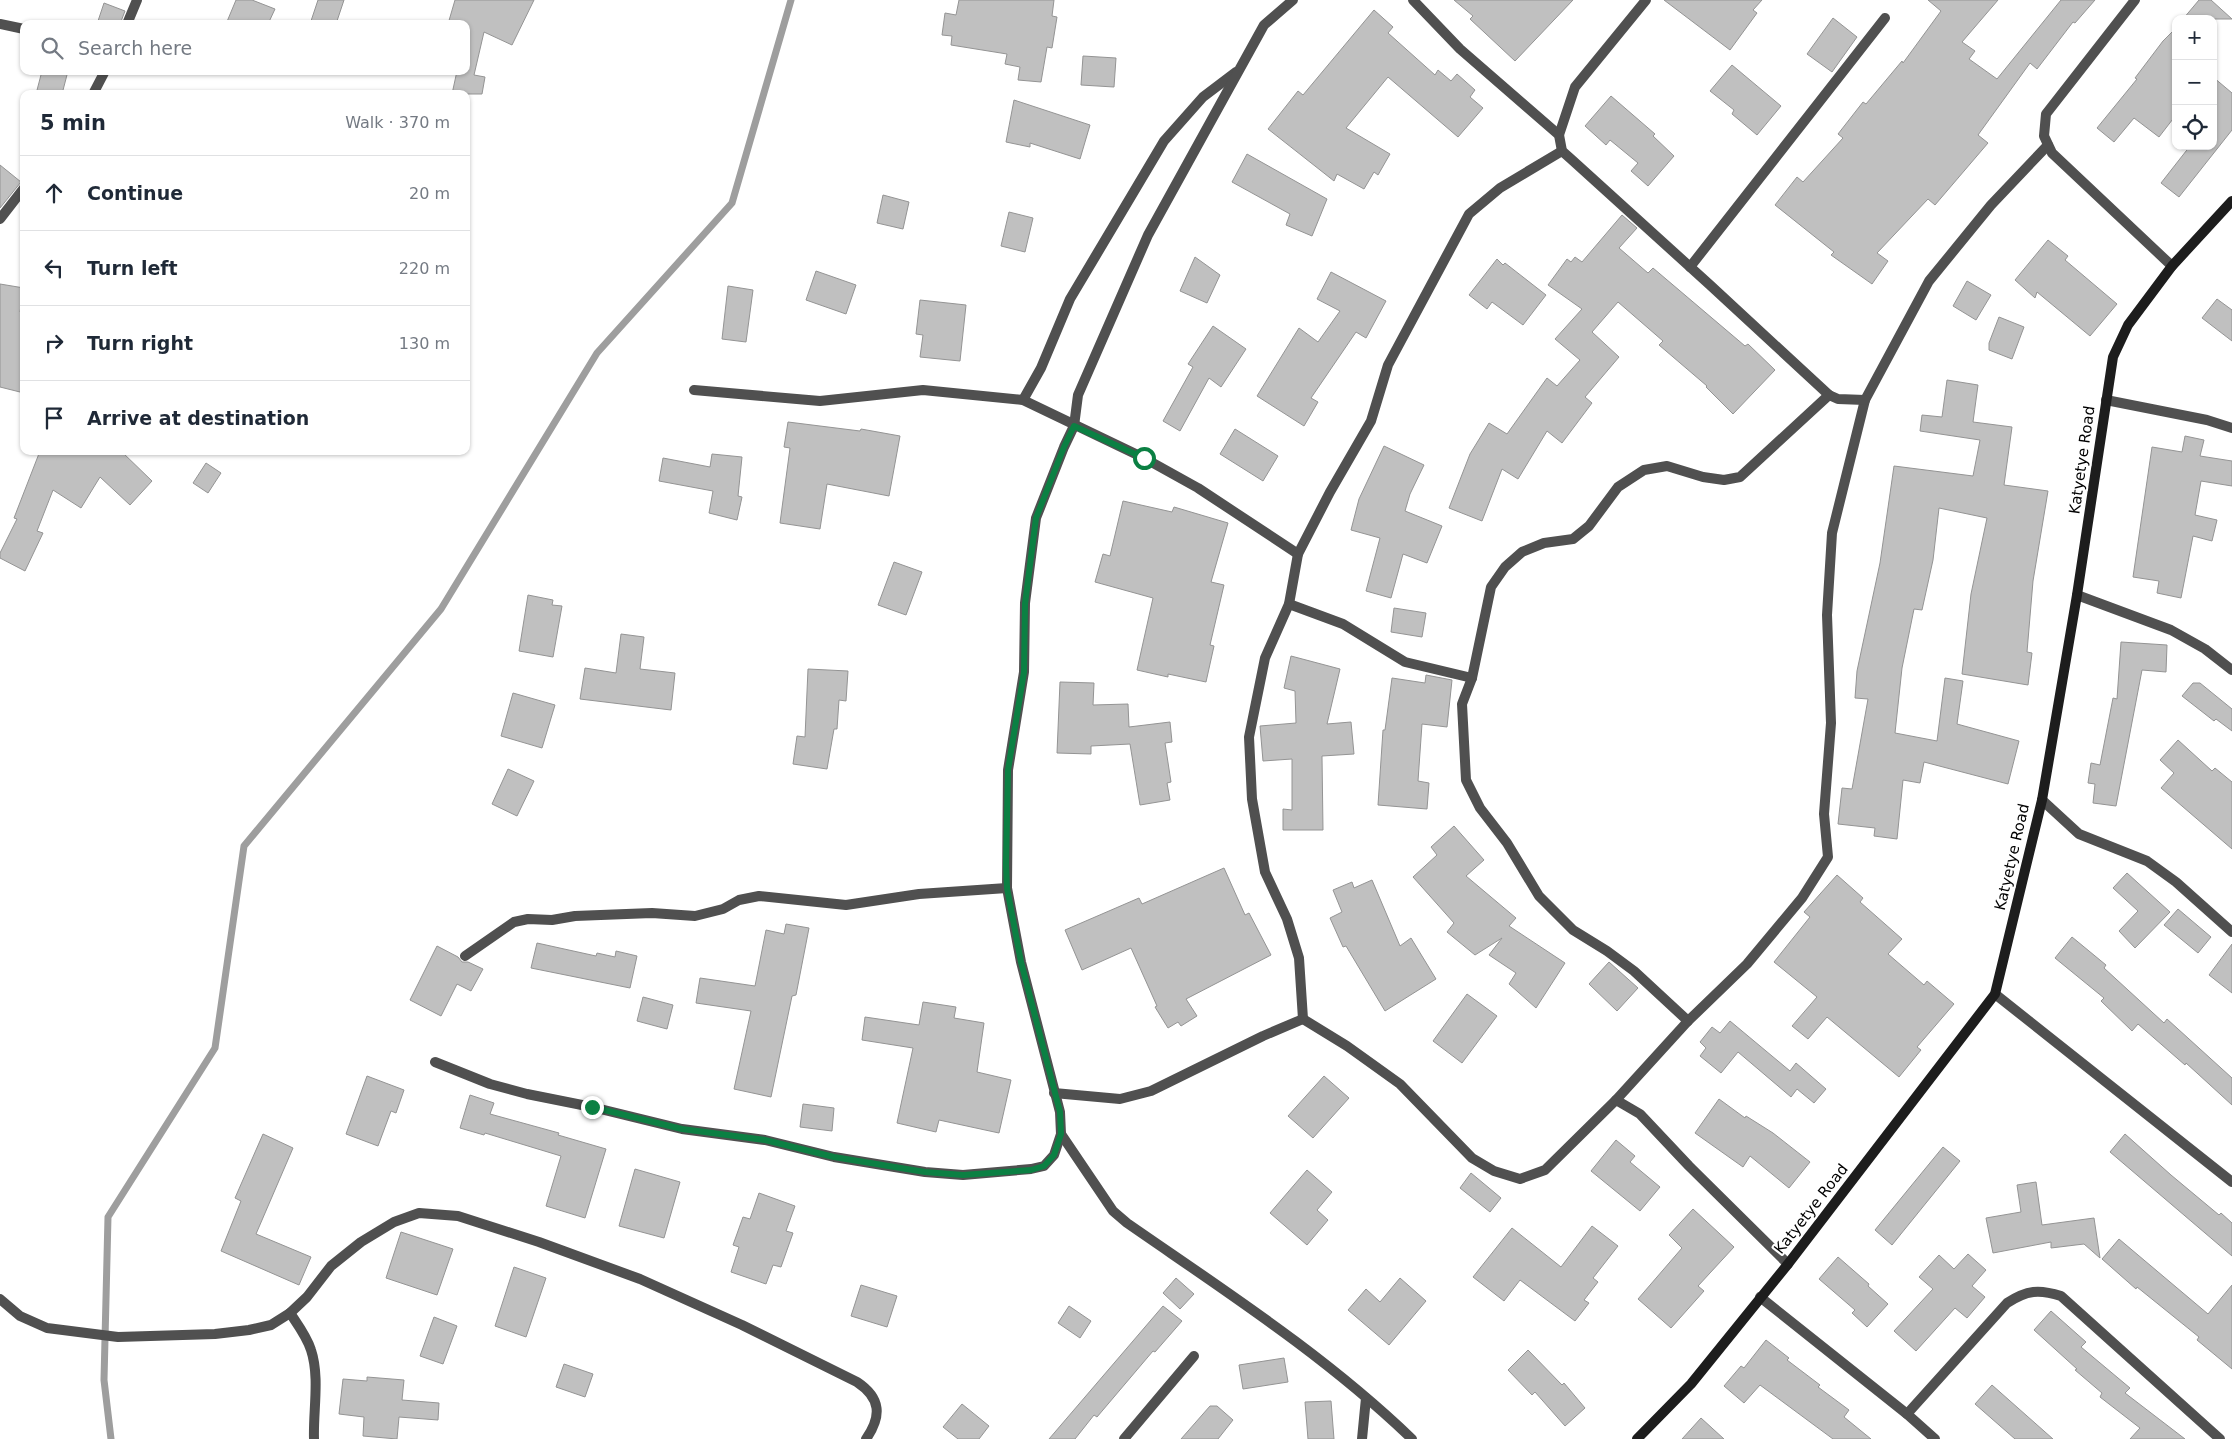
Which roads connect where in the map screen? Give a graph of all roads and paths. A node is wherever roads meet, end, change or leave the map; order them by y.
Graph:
1 (137, 0) edge
2 (1293, 0) edge
3 (1413, 0) edge
4 (1646, 0) edge
5 (2135, 0) edge
6 (1885, 18) dead end
7 (129, 20) edge
8 (0, 24) edge
9 (20, 27) edge
10 (1239, 70) junction
11 (103, 75) edge
12 (95, 90) edge
13 (1559, 135) junction
14 (2048, 145) junction
15 (1562, 151) junction
16 (20, 193) edge
17 (2232, 201) edge
18 (0, 219) edge
19 (1690, 266) junction
20 (2172, 266) junction
21 (694, 390) dead end
22 (1829, 396) junction
23 (1023, 400) junction
24 (1865, 400) junction
25 (2106, 400) junction
26 (1074, 426) junction
27 (2232, 428) edge
28 (1298, 554) junction
29 (2078, 596) junction
30 (1289, 604) junction
31 (2232, 670) edge
32 (1472, 678) junction
33 (2042, 800) junction
34 (1007, 888) junction
35 (2232, 932) edge
36 (466, 956) dead end
37 (1995, 994) junction
38 (1303, 1019) junction
39 (1688, 1021) junction
40 (435, 1062) dead end
41 (1054, 1093) junction
42 (1616, 1100) junction
43 (1061, 1134) junction
44 (2232, 1182) edge
45 (1788, 1264) junction
46 (1760, 1297) junction
47 (0, 1299) edge
48 (290, 1313) junction
49 (1194, 1356) dead end
50 (1366, 1398) junction
51 (1907, 1414) junction
52 (314, 1439) edge
53 (866, 1439) edge
54 (1124, 1439) edge
55 (1362, 1439) edge
56 (1412, 1439) edge
57 (1637, 1439) edge
58 (1935, 1439) edge
59 (2220, 1439) edge

1 - 7 street
2 - 10 street
3 - 13 street
4 - 13 street
5 - 14 street
6 - 19 street
8 - 9 street
10 - 23 street
10 - 26 street
11 - 12 street
13 - 15 street
14 - 20 street
14 - 24 street
15 - 19 street
15 - 28 street
16 - 18 street
17 - 20 street, Katyetye Road
19 - 22 street
20 - 25 street, Katyetye Road
21 - 23 street
22 - 24 street
22 - 32 street
23 - 26 street
24 - 39 street
25 - 27 street
25 - 29 street, Katyetye Road
26 - 28 street
26 - 34 street
28 - 30 street
29 - 31 street
29 - 33 street, Katyetye Road
30 - 32 street
30 - 38 street
32 - 39 street
33 - 35 street
33 - 37 street, Katyetye Road
34 - 36 street
34 - 41 street
37 - 44 street
37 - 45 street, Katyetye Road
38 - 41 street
38 - 42 street
39 - 42 street
40 - 43 street
41 - 43 street
42 - 45 street
43 - 50 street
45 - 46 street, Katyetye Road
46 - 51 street
46 - 57 street, Katyetye Road
47 - 48 street
48 - 52 street
48 - 53 street
49 - 54 street
50 - 55 street
50 - 56 street
51 - 58 street
51 - 59 street

